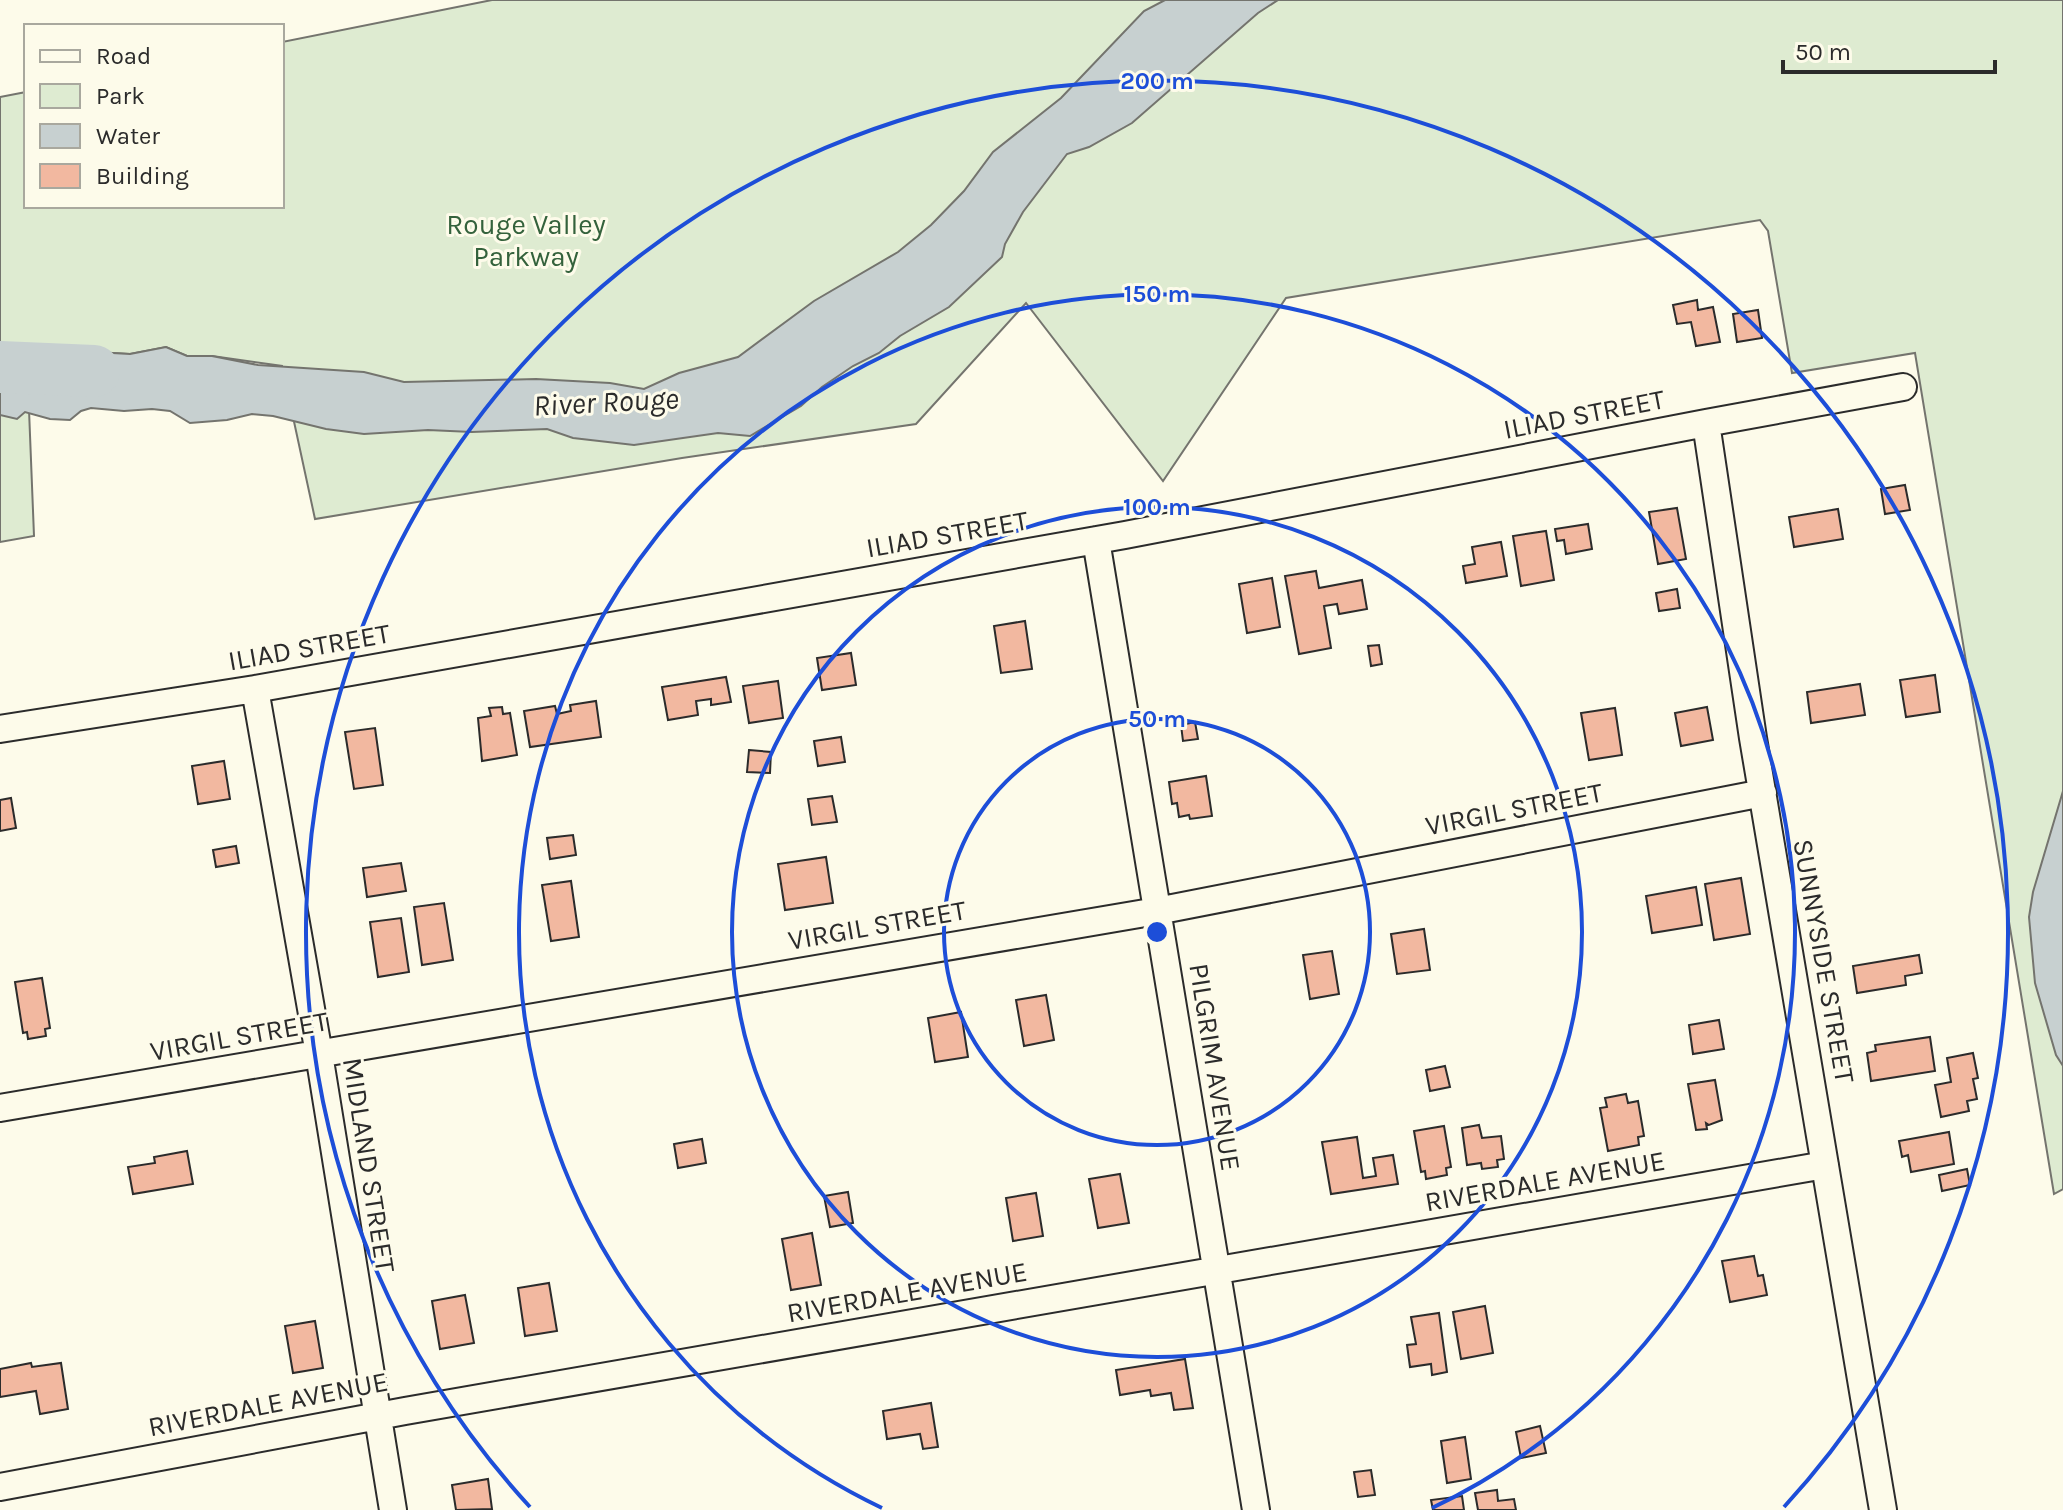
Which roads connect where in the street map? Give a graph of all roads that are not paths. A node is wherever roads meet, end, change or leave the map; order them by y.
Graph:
1 (1903, 387) dead end
2 (1706, 423) junction
3 (1096, 540) junction
4 (255, 689) junction
5 (0, 729) edge
6 (1763, 793) junction
7 (1157, 911) junction
8 (319, 1054) junction
9 (0, 1108) edge
10 (1825, 1165) junction
11 (1216, 1270) junction
12 (377, 1416) junction
13 (0, 1487) edge
14 (393, 1510) edge
15 (1256, 1510) edge
16 (1883, 1510) edge

1 - 2 street, ILIAD STREET
2 - 3 street, ILIAD STREET
2 - 6 street, SUNNYSIDE STREET
3 - 4 street, ILIAD STREET
3 - 7 street, PILGRIM AVENUE
4 - 5 street, ILIAD STREET
4 - 8 street, MIDLAND STREET
6 - 7 street, VIRGIL STREET
6 - 10 street, SUNNYSIDE STREET
7 - 8 street, VIRGIL STREET
7 - 11 street, PILGRIM AVENUE
8 - 9 street, VIRGIL STREET
8 - 12 street, MIDLAND STREET
10 - 11 street, RIVERDALE AVENUE
10 - 16 street, SUNNYSIDE STREET
11 - 12 street, RIVERDALE AVENUE
11 - 15 street, PILGRIM AVENUE
12 - 13 street, RIVERDALE AVENUE
12 - 14 street, MIDLAND STREET

